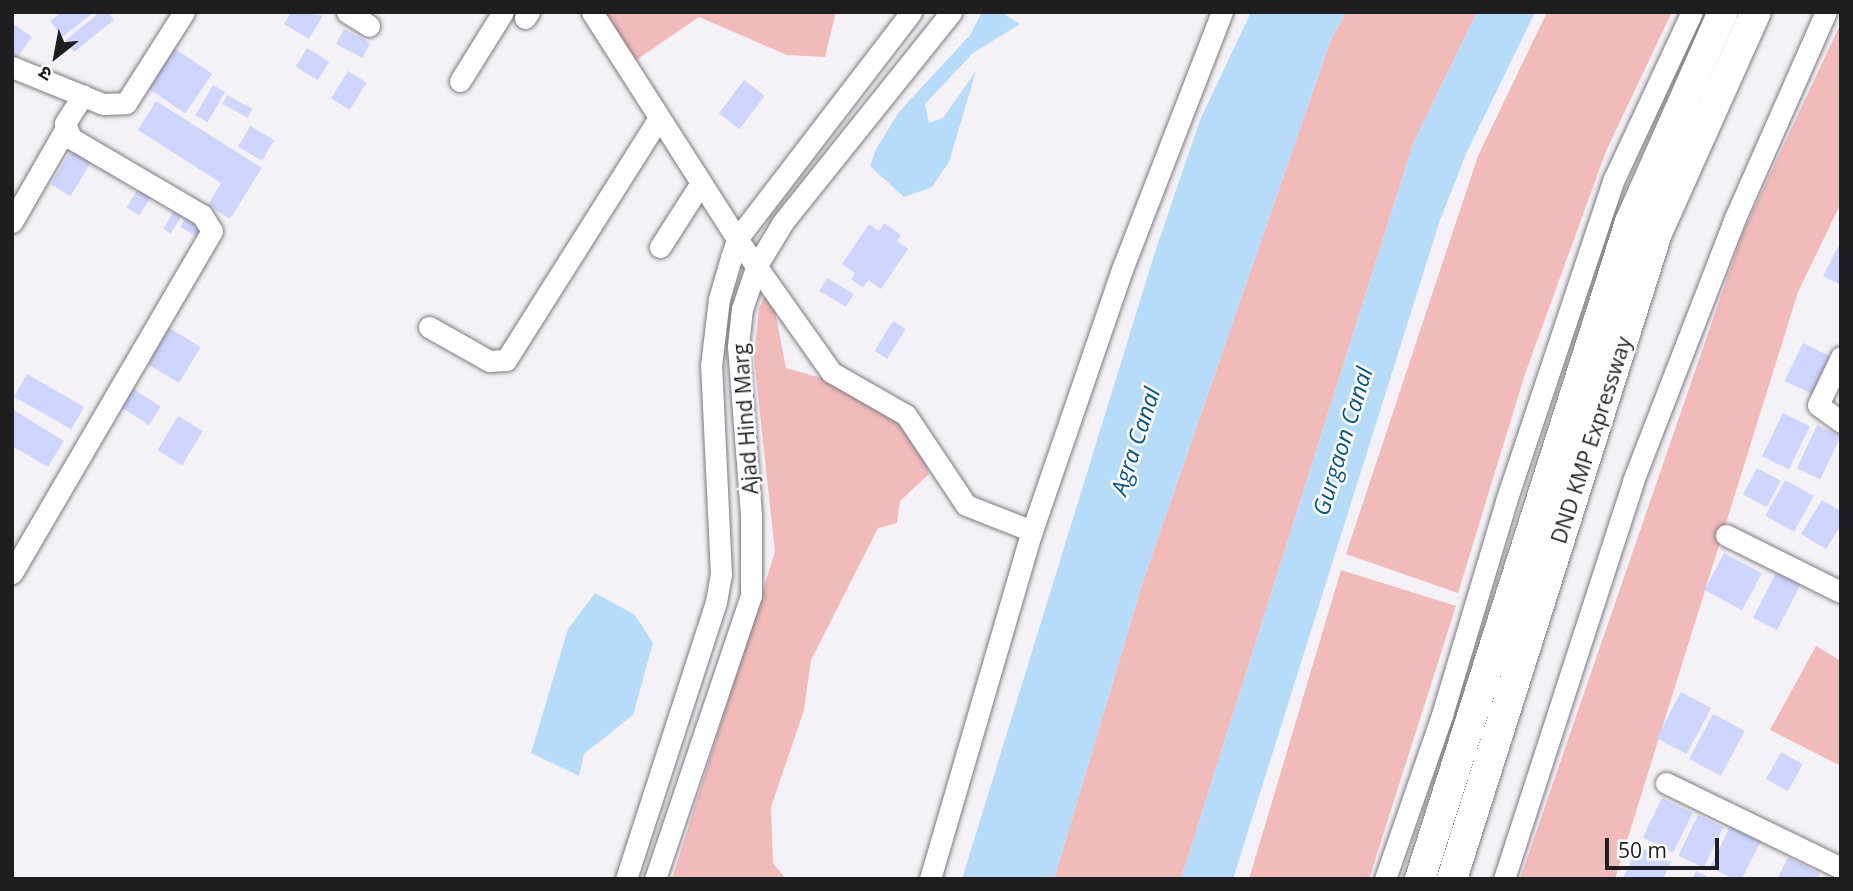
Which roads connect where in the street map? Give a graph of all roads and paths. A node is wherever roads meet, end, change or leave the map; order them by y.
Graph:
1 (184, 12) edge
2 (346, 12) edge
3 (503, 12) edge
4 (592, 12) edge
5 (911, 12) edge
6 (951, 12) edge
7 (1222, 12) edge
8 (1692, 12) edge
9 (1723, 12) edge
10 (1756, 12) edge
11 (1826, 12) edge
12 (369, 26) dead end
13 (12, 67) edge
14 (460, 81) dead end
15 (83, 96) junction
16 (659, 118) junction
17 (65, 130) junction
18 (701, 183) junction
19 (12, 222) edge
20 (737, 239) junction
21 (660, 247) dead end
22 (757, 265) junction
23 (429, 327) dead end
24 (1841, 357) edge
25 (1841, 422) edge
26 (1032, 531) junction
27 (1726, 534) dead end
28 (12, 573) edge
29 (1841, 592) edge
30 (1667, 783) dead end
31 (1841, 868) edge
32 (626, 879) edge
33 (655, 879) edge
34 (930, 879) edge
35 (1385, 879) edge
36 (1420, 879) edge
37 (1452, 879) edge
38 (1504, 879) edge

1 - 15 street
2 - 12 street
3 - 14 street
4 - 16 street
5 - 20 street
6 - 22 street, Ajad Hind Marg
7 - 26 street
8 - 35 street
9 - 36 highway, DND KMP Expressway
10 - 37 highway, DND KMP Expressway
11 - 38 street
13 - 15 street
15 - 17 street
16 - 18 street
16 - 23 street
17 - 19 street
17 - 28 street
18 - 20 street
18 - 21 street
20 - 22 street
20 - 32 street
22 - 26 street
22 - 33 street, Ajad Hind Marg
24 - 25 street
26 - 34 street
27 - 29 street
30 - 31 street

